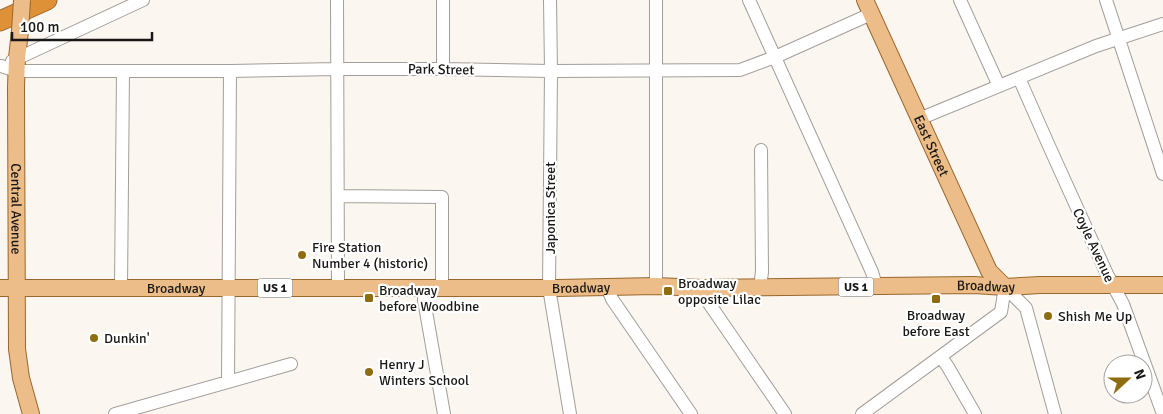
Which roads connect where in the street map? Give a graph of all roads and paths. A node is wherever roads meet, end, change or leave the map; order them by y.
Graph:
1 (22, 0) edge
2 (47, 0) edge
3 (143, 0) edge
4 (337, 0) edge
5 (443, 0) edge
6 (550, 0) edge
7 (656, 0) edge
8 (749, 0) edge
9 (960, 0) edge
10 (1106, 0) edge
11 (868, 7) edge
12 (0, 21) edge
13 (1163, 24) edge
14 (1119, 39) junction
15 (775, 57) junction
16 (9, 65) edge
17 (337, 69) junction
18 (443, 69) junction
19 (123, 71) junction
20 (230, 71) junction
21 (551, 71) junction
22 (657, 71) junction
23 (1019, 78) junction
24 (1000, 86) junction
25 (919, 119) junction
26 (761, 150) dead end
27 (1163, 174) edge
28 (338, 196) junction
29 (1112, 285) junction
30 (1163, 285) edge
31 (656, 286) junction
32 (876, 286) junction
33 (338, 287) junction
34 (607, 287) junction
35 (760, 287) junction
36 (1005, 287) junction
37 (8, 288) edge
38 (121, 288) junction
39 (228, 288) junction
40 (424, 288) junction
41 (442, 288) junction
42 (549, 288) junction
43 (702, 288) junction
44 (940, 357) junction
45 (291, 364) dead end
46 (228, 382) junction
47 (32, 414) edge
48 (115, 414) edge
49 (444, 414) edge
50 (570, 414) edge
51 (691, 414) edge
52 (785, 414) edge
53 (862, 414) edge
54 (975, 414) edge
55 (1055, 414) edge
56 (1163, 414) edge

1 - 16 main road, Central Avenue, bridge
2 - 12 highway
3 - 16 street
4 - 17 street
5 - 18 street
6 - 21 street, Japonica Street
7 - 22 street
8 - 15 street
9 - 24 street
10 - 14 street
11 - 15 street, Park Street
11 - 25 main road, East Street
13 - 14 street
14 - 23 street
14 - 27 street
15 - 22 street, Park Street
15 - 32 street
16 - 19 street, Park Street
16 - 37 main road, Central Avenue
17 - 18 street, Park Street
17 - 20 street, Park Street
17 - 28 street
18 - 21 street, Park Street
19 - 20 street, Park Street
19 - 38 street
20 - 39 street
21 - 22 street, Park Street
21 - 42 street, Japonica Street
22 - 31 street
23 - 24 street
23 - 29 street, Coyle Avenue
24 - 25 street
25 - 36 main road, East Street
26 - 35 street
28 - 33 street
28 - 41 street
29 - 30 main road, Broadway / US 1
29 - 36 main road, Broadway / US 1
29 - 56 street, Coyle Avenue
31 - 34 main road, Broadway / US 1
31 - 43 main road, Broadway / US 1
32 - 35 main road, Broadway / US 1
32 - 36 main road, Broadway / US 1
33 - 39 main road, Broadway / US 1
33 - 40 main road, Broadway / US 1
34 - 42 main road, Broadway / US 1
34 - 51 street
35 - 43 main road, Broadway / US 1
36 - 44 street
36 - 55 street
37 - 38 main road, Broadway / US 1
37 - 47 main road, Central Avenue
38 - 39 main road, Broadway / US 1
39 - 46 street
40 - 41 main road, Broadway / US 1
40 - 49 street
41 - 42 main road, Broadway / US 1
42 - 50 street, Japonica Street
43 - 52 street
44 - 53 street
44 - 54 street
45 - 46 street
46 - 48 street

